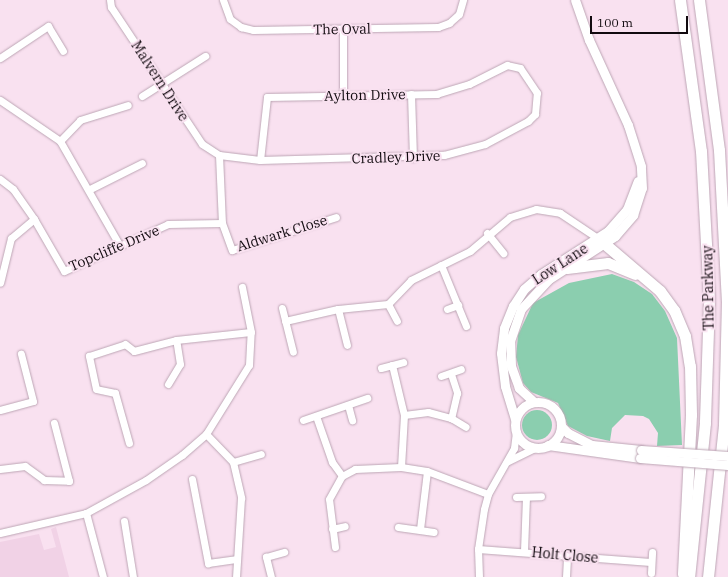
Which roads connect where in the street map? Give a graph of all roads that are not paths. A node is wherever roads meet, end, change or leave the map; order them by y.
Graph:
1 (110, 0) edge
2 (224, 0) edge
3 (463, 0) edge
4 (575, 0) edge
5 (680, 0) edge
6 (699, 0) edge
7 (343, 28) junction
8 (63, 51) dead end
9 (205, 56) dead end
10 (0, 58) edge
11 (520, 68) joint
12 (161, 85) junction
13 (411, 94) junction
14 (343, 95) junction
15 (142, 96) dead end
16 (0, 100) edge
17 (128, 105) dead end
18 (60, 141) junction
19 (219, 155) junction
20 (414, 158) junction
21 (260, 160) junction
22 (142, 163) dead end
23 (0, 179) edge
24 (90, 189) junction
25 (336, 217) dead end
26 (34, 219) junction
27 (222, 223) junction
28 (487, 233) junction
29 (602, 241) junction
30 (120, 246) junction
31 (503, 253) dead end
32 (441, 265) junction
33 (567, 268) junction
34 (0, 283) edge
35 (242, 288) dead end
36 (660, 291) junction
37 (388, 304) junction
38 (458, 305) junction
39 (282, 308) dead end
40 (338, 308) junction
41 (447, 309) dead end
42 (397, 321) dead end
43 (285, 322) junction
44 (466, 326) dead end
45 (251, 332) junction
46 (176, 340) junction
47 (348, 345) dead end
48 (293, 352) dead end
49 (21, 354) dead end
50 (403, 362) dead end
51 (392, 365) junction
52 (381, 368) dead end
53 (461, 369) dead end
54 (451, 374) junction
55 (441, 376) dead end
56 (168, 384) dead end
57 (367, 398) dead end
58 (534, 402) junction
59 (348, 405) junction
60 (0, 410) edge
61 (404, 415) junction
62 (316, 416) junction
63 (451, 418) junction
64 (515, 419) junction
65 (303, 420) dead end
66 (352, 420) dead end
67 (54, 423) dead end
68 (560, 426) junction
69 (466, 427) dead end
70 (516, 432) junction
71 (206, 434) junction
72 (129, 443) dead end
73 (548, 445) junction
74 (535, 448) junction
75 (261, 454) dead end
76 (640, 454) junction
77 (728, 456) edge
78 (508, 461) junction
79 (233, 462) junction
80 (728, 465) edge
81 (401, 467) junction
82 (0, 469) edge
83 (427, 471) junction
84 (342, 476) junction
85 (192, 479) dead end
86 (488, 494) junction
87 (541, 496) dead end
88 (516, 497) dead end
89 (526, 497) junction
90 (86, 513) junction
91 (124, 521) dead end
92 (345, 526) dead end
93 (398, 527) dead end
94 (332, 528) junction
95 (420, 529) junction
96 (1, 531) edge
97 (434, 532) dead end
98 (334, 547) dead end
99 (478, 549) junction
100 (524, 551) junction
101 (284, 552) dead end
102 (652, 552) dead end
103 (567, 556) junction
104 (236, 559) junction
105 (652, 562) junction
106 (651, 573) dead end
107 (103, 577) edge
108 (133, 577) edge
109 (236, 577) edge
110 (271, 577) edge
111 (479, 577) edge
112 (566, 577) edge
113 (682, 577) edge
114 (689, 577) edge
115 (708, 577) edge

1 - 12 street, Malvern Drive
2 - 7 street, The Oval
3 - 7 street, The Oval
4 - 29 main road, Low Lane
5 - 114 highway, The Parkway
6 - 115 highway, The Parkway
7 - 14 street
8 - 10 street
9 - 12 street
11 - 13 street, Aylton Drive
11 - 20 street, Cradley Drive
12 - 15 street
12 - 19 street, Malvern Drive
13 - 14 street, Aylton Drive
13 - 20 street
14 - 21 street, Aylton Drive
16 - 18 street
17 - 18 street
18 - 24 street
19 - 21 street, Cradley Drive
19 - 27 street
20 - 21 street, Cradley Drive
22 - 24 street
23 - 26 street
24 - 30 street
25 - 27 street, Aldwark Close
26 - 30 street, Topcliffe Drive
26 - 34 street
27 - 30 street, Topcliffe Drive
28 - 29 street
28 - 31 street
28 - 32 street
29 - 33 main road, Low Lane
29 - 36 highway
29 - 64 main road, Low Lane
32 - 37 street
32 - 38 street
33 - 36 highway
33 - 58 main road, Low Lane
35 - 45 street
36 - 113 highway
37 - 40 street
37 - 42 street
38 - 41 street
38 - 44 street
39 - 43 street
40 - 43 street
40 - 47 street
43 - 48 street
45 - 46 street
45 - 71 street
46 - 56 street
46 - 72 street
49 - 60 street
50 - 51 street
51 - 52 street
51 - 61 street
53 - 54 street
54 - 55 street
54 - 63 street
57 - 59 street
58 - 64 main road
58 - 68 main road
59 - 62 street
59 - 66 street
61 - 63 street
61 - 81 street
62 - 65 street
62 - 84 street
63 - 69 street
64 - 70 main road
67 - 82 street
68 - 73 main road
68 - 76 main road
70 - 74 main road
70 - 78 street
71 - 79 street
71 - 90 street
73 - 74 main road
73 - 76 main road
74 - 78 street
75 - 79 street
76 - 77 main road, bridge
76 - 80 main road, bridge
78 - 86 street
79 - 104 street
81 - 83 street
81 - 84 street
83 - 86 street
83 - 95 street
84 - 94 street
85 - 104 street
86 - 99 street
87 - 89 street
88 - 89 street
89 - 100 street
90 - 96 street
90 - 107 street
91 - 108 street
92 - 94 street
93 - 95 street
94 - 98 street
95 - 97 street
99 - 100 street, Holt Close
99 - 111 street
100 - 103 street, Holt Close
101 - 110 street
102 - 105 street
103 - 105 street, Holt Close
103 - 112 street
104 - 109 street
105 - 106 street

